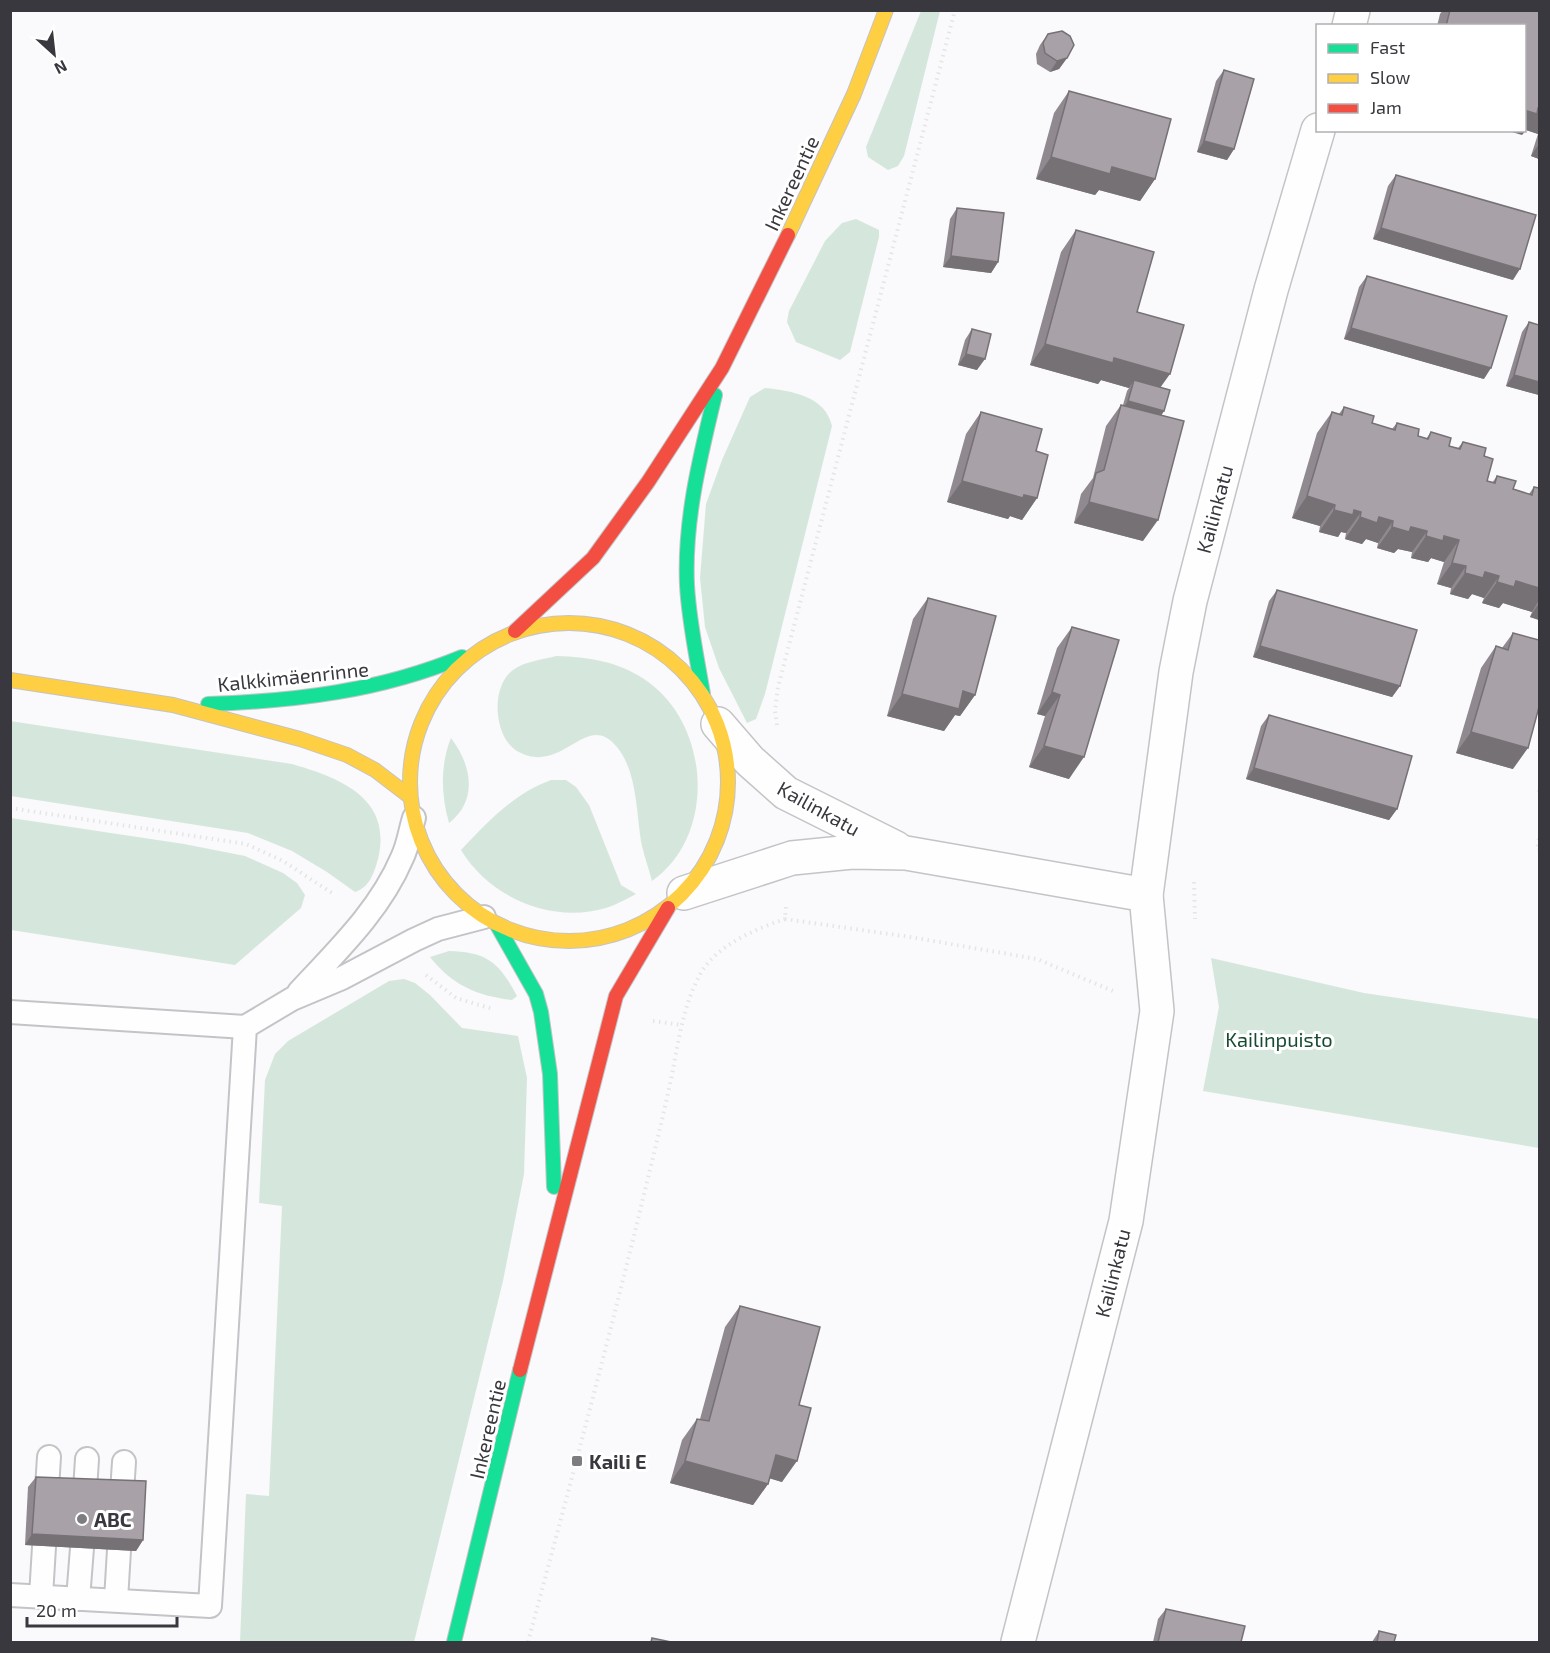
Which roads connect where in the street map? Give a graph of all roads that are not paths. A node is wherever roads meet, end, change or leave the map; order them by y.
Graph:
1 (886, 10) edge
2 (1317, 132) edge
3 (722, 368) junction
4 (515, 631) junction
5 (482, 649) junction
6 (10, 680) edge
7 (173, 705) junction
8 (711, 710) junction
9 (412, 807) junction
10 (906, 853) junction
11 (1146, 895) junction
12 (676, 900) junction
13 (490, 921) junction
14 (292, 999) junction
15 (10, 1012) edge
16 (245, 1027) junction
17 (555, 1224) junction
18 (49, 1457) dead end
19 (87, 1459) dead end
20 (124, 1462) dead end
21 (47, 1488) edge
22 (85, 1490) edge
23 (122, 1492) edge
24 (44, 1547) edge
25 (82, 1548) edge
26 (119, 1550) edge
27 (10, 1595) edge
28 (41, 1596) junction
29 (78, 1599) junction
30 (116, 1600) junction
31 (454, 1642) edge
32 (1018, 1642) edge

1 - 3 street, Inkereentie
2 - 11 street, Kailinkatu
3 - 4 street, Inkereentie
3 - 8 street, Inkereentie
4 - 5 street
4 - 8 street
5 - 7 street, Kalkkimäenrinne
5 - 9 street
6 - 7 street, Kalkkimäenrinne
7 - 9 street, Kalkkimäenrinne
8 - 10 street, Kailinkatu
8 - 12 street, Inkereentie
9 - 13 street
9 - 14 lane
10 - 11 street, Kailinkatu
10 - 12 street, Kailinkatu
11 - 32 street, Kailinkatu
12 - 13 street
12 - 17 street, Inkereentie
13 - 14 lane
13 - 17 street, Inkereentie
14 - 16 lane
15 - 16 lane
16 - 30 lane
17 - 31 street, Inkereentie
18 - 21 lane
19 - 22 lane
20 - 23 lane
24 - 28 lane
25 - 29 lane
26 - 30 lane
27 - 28 lane
28 - 29 lane
29 - 30 lane

